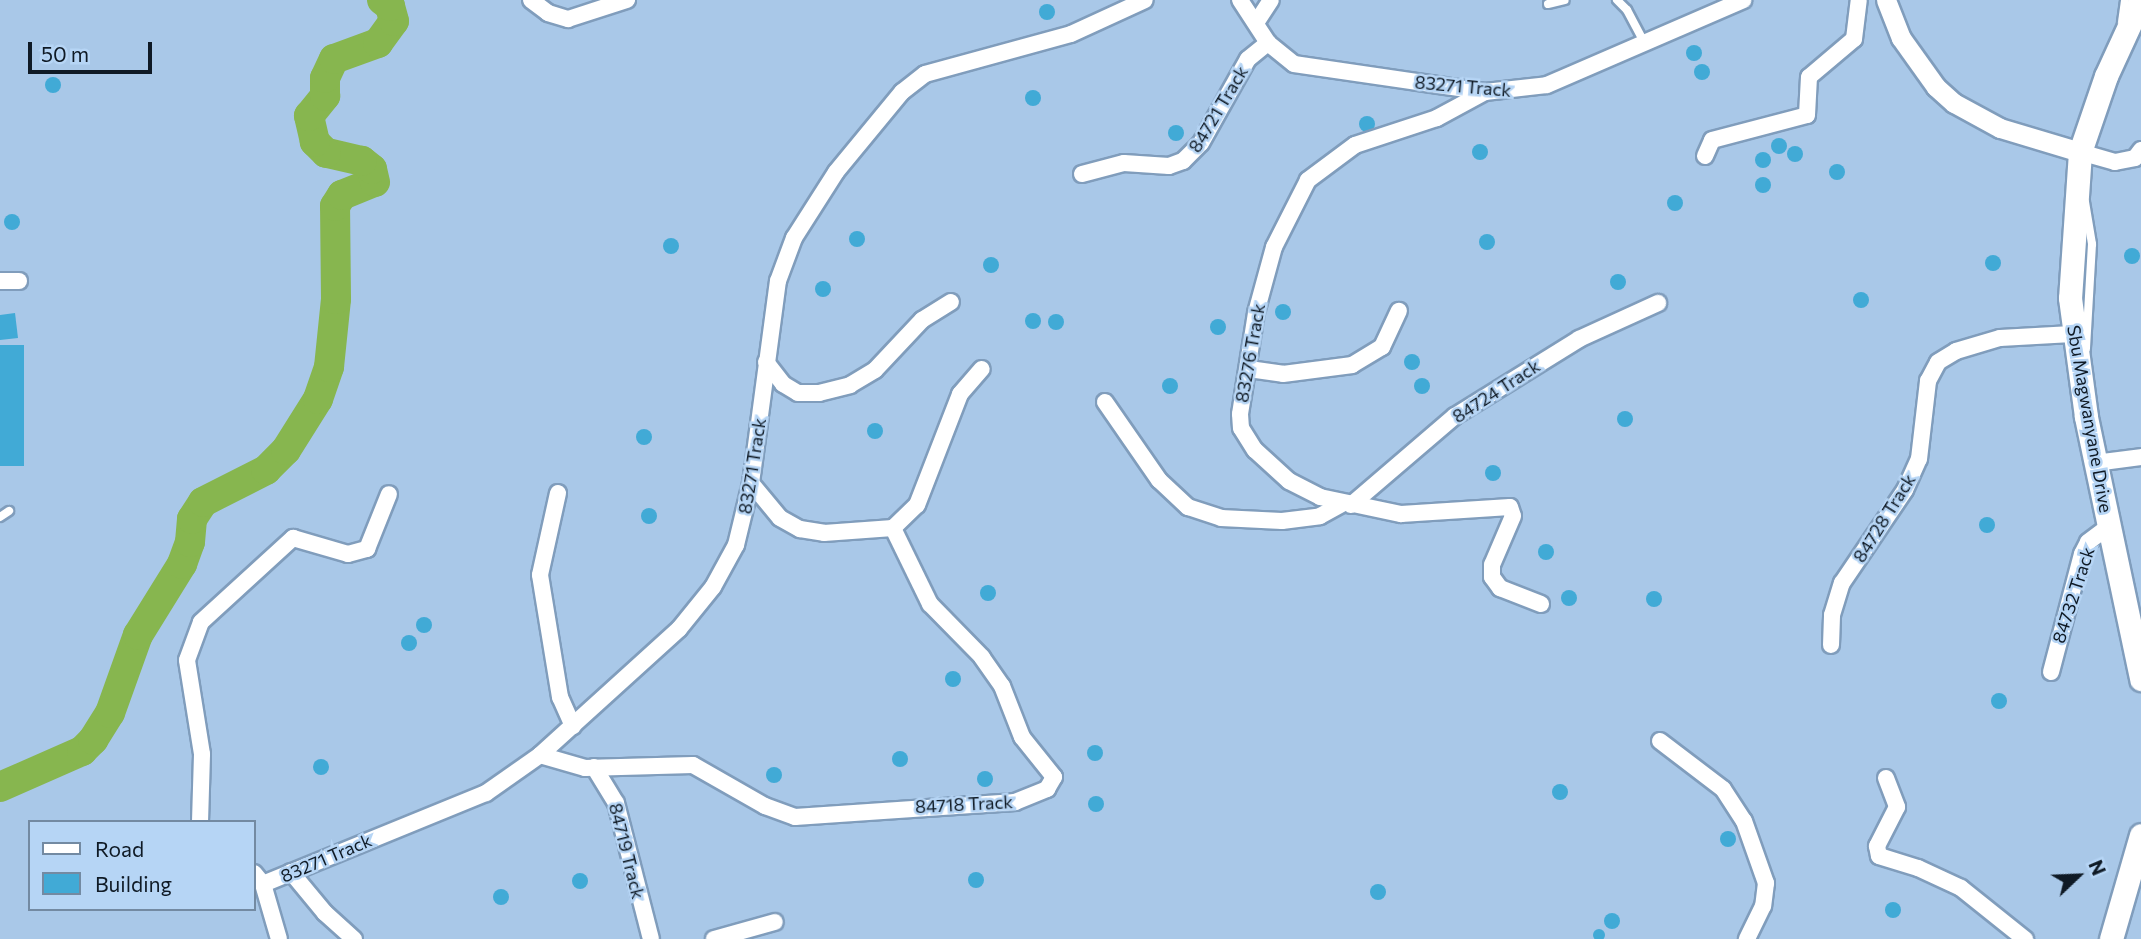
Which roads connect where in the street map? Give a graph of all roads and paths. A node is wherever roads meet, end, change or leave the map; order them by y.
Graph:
1 (531, 0) edge
2 (627, 0) edge
3 (1240, 0) edge
4 (1271, 0) edge
5 (1566, 0) edge
6 (1617, 0) edge
7 (1743, 0) edge
8 (1859, 0) edge
9 (1886, 0) edge
10 (2125, 0) edge
11 (2141, 0) edge
12 (1143, 1) edge
13 (1549, 4) dead end
14 (1256, 23) junction
15 (2123, 39) junction
16 (1268, 43) junction
17 (1644, 43) junction
18 (1485, 92) junction
19 (2141, 150) edge
20 (2080, 152) junction
21 (1705, 156) dead end
22 (1082, 174) dead end
23 (2077, 180) junction
24 (0, 281) edge
25 (19, 281) dead end
26 (951, 302) dead end
27 (1658, 303) dead end
28 (1399, 311) dead end
29 (2072, 334) junction
30 (766, 362) junction
31 (982, 369) dead end
32 (1249, 369) junction
33 (2078, 375) junction
34 (1105, 402) dead end
35 (2141, 457) edge
36 (2095, 463) junction
37 (751, 483) junction
38 (389, 494) dead end
39 (558, 494) dead end
40 (1347, 504) junction
41 (9, 511) dead end
42 (0, 517) edge
43 (2109, 526) junction
44 (893, 528) junction
45 (1541, 604) dead end
46 (1831, 645) dead end
47 (2050, 672) dead end
48 (2141, 679) edge
49 (573, 726) junction
50 (1660, 741) dead end
51 (540, 755) junction
52 (594, 768) junction
53 (1886, 778) dead end
54 (200, 820) edge
55 (2141, 835) edge
56 (291, 872) junction
57 (258, 878) edge
58 (775, 922) dead end
59 (279, 939) edge
60 (354, 939) edge
61 (651, 939) edge
62 (714, 939) edge
63 (1747, 939) edge
64 (2025, 939) edge
65 (2111, 939) edge

1 - 2 street
3 - 14 street, 83271 Track
4 - 14 street
5 - 13 lane
6 - 17 lane
7 - 17 street, 83271 Track
8 - 21 street
9 - 20 street
10 - 15 lane
11 - 15 main road, Sbu Magwanyane Drive
12 - 30 street, 83271 Track
14 - 16 street, 83271 Track
15 - 20 main road, Sbu Magwanyane Drive
16 - 18 street, 83271 Track
16 - 22 street, 84721 Track
17 - 18 street, 83271 Track
18 - 32 street, 83276 Track
19 - 20 street
20 - 23 main road, Sbu Magwanyane Drive
23 - 29 main road, Sbu Magwanyane Drive
23 - 33 lane
24 - 25 street
26 - 30 street
27 - 40 street, 84724 Track
28 - 32 street
29 - 33 main road, Sbu Magwanyane Drive
29 - 46 street, 84728 Track
30 - 37 street, 83271 Track
31 - 44 street
32 - 40 street, 83276 Track
33 - 36 main road, Sbu Magwanyane Drive
34 - 40 street, 84724 Track
35 - 36 street
36 - 43 main road, Sbu Magwanyane Drive
37 - 44 street
37 - 49 street, 83271 Track
38 - 54 street
39 - 49 street
40 - 45 street, 83276 Track
41 - 42 lane
43 - 47 street, 84732 Track
43 - 48 main road, Sbu Magwanyane Drive
44 - 52 street, 84718 Track
49 - 51 street, 83271 Track
50 - 63 street
51 - 52 street, 84718 Track
51 - 56 street, 83271 Track
52 - 61 street, 84719 Track
53 - 64 street
55 - 65 main road
56 - 57 street, 83271 Track
56 - 60 street
57 - 59 street
58 - 62 street

